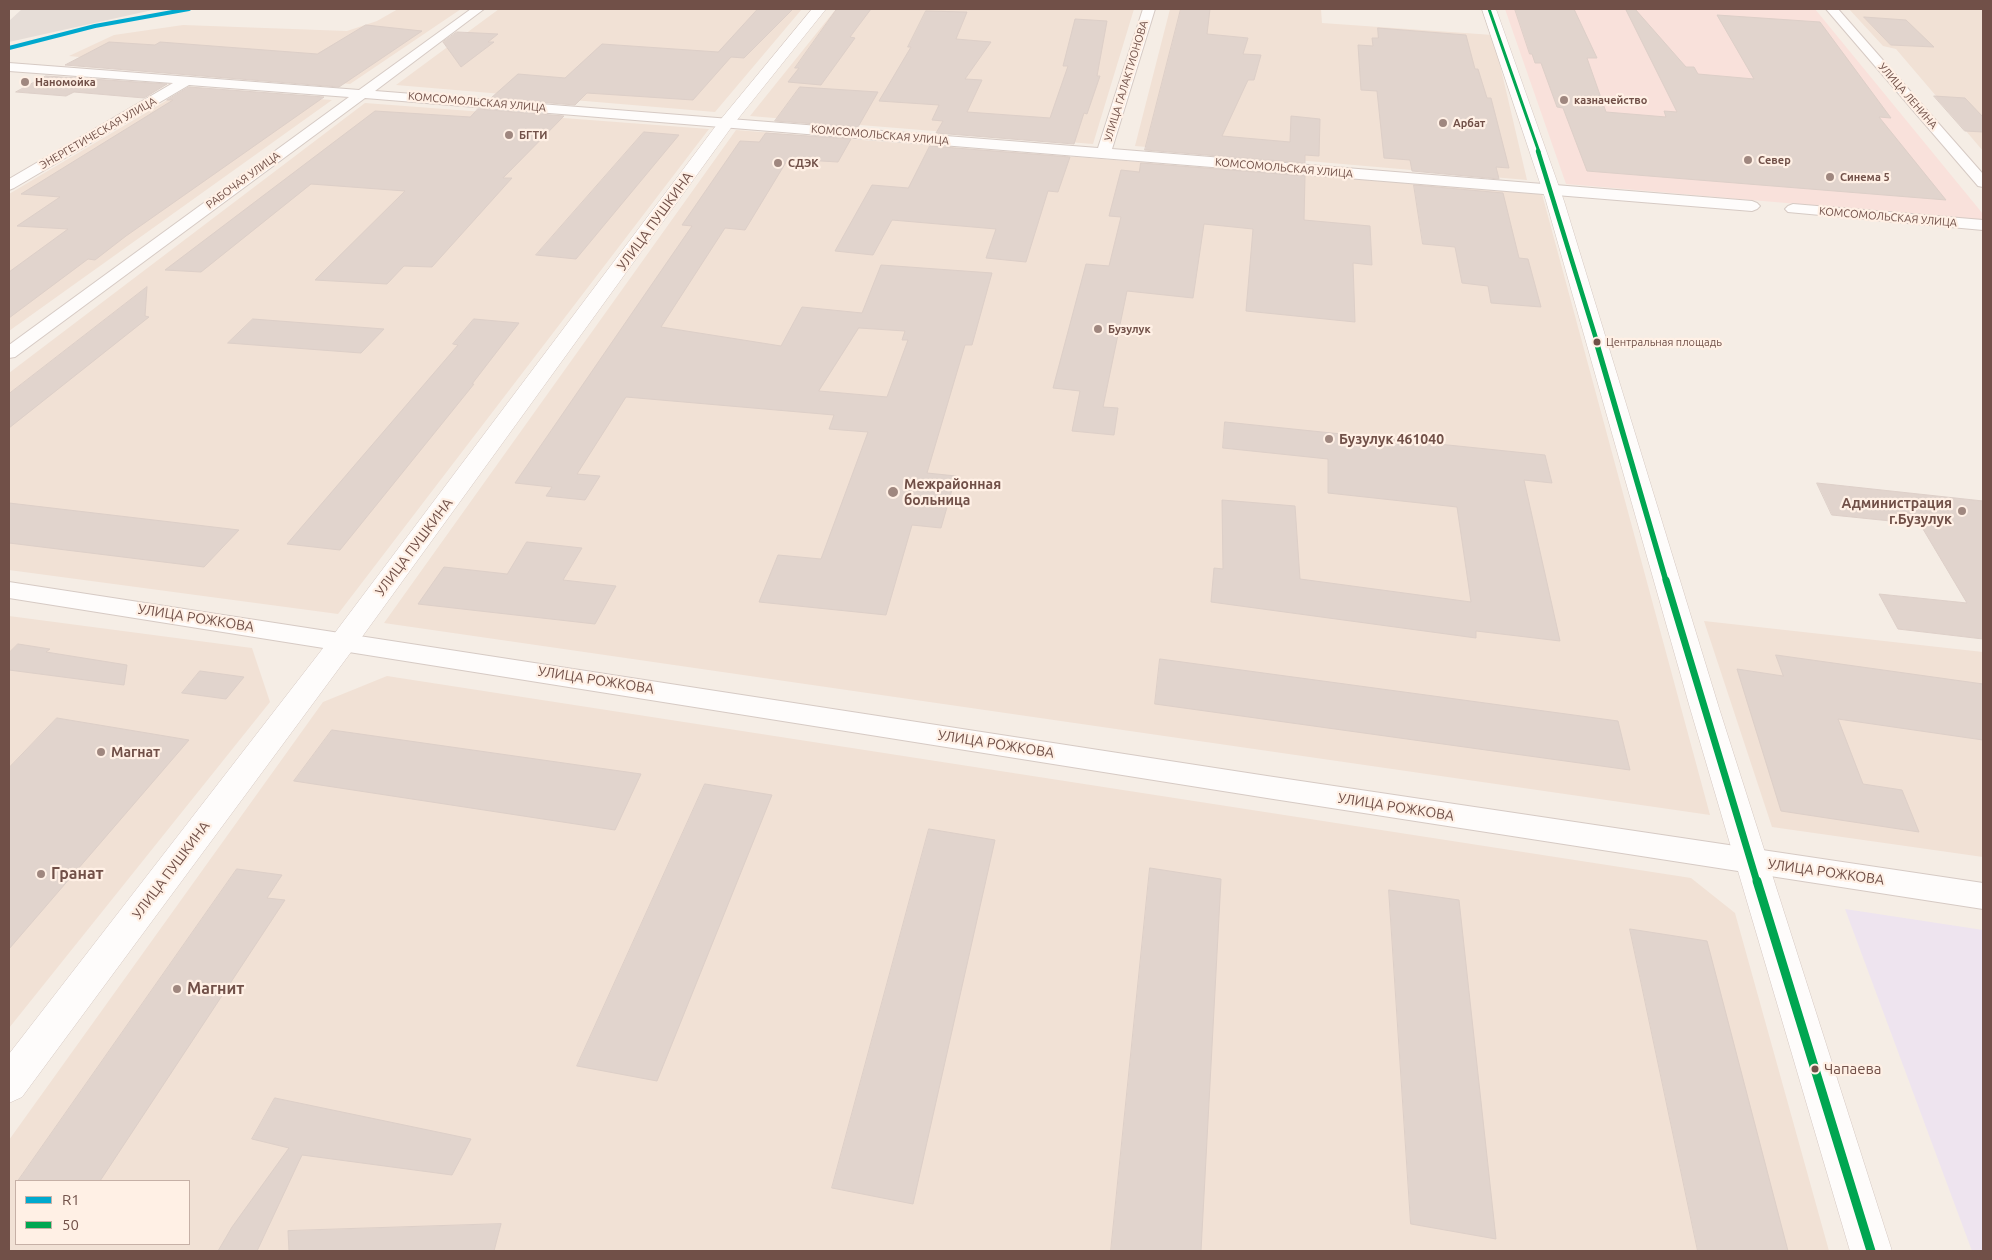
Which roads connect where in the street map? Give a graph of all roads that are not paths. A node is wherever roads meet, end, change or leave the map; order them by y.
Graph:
1 (478, 9) edge
2 (818, 9) edge
3 (1149, 9) edge
4 (1489, 9) edge
5 (1832, 9) edge
6 (9, 67) edge
7 (188, 80) junction
8 (362, 93) junction
9 (727, 122) junction
10 (1104, 153) junction
11 (1983, 183) edge
12 (9, 185) edge
13 (1551, 191) junction
14 (1752, 206) dead end
15 (1793, 209) dead end
16 (1983, 225) edge
17 (9, 352) edge
18 (9, 590) edge
19 (344, 641) junction
20 (1749, 861) junction
21 (1983, 896) edge
22 (9, 1084) edge
23 (1871, 1251) edge

1 - 8 street, РАБОЧАЯ УЛИЦА
2 - 9 street, УЛИЦА ПУШКИНА
3 - 10 street, УЛИЦА ГАЛАКТИОНОВА
4 - 13 street
5 - 11 street, УЛИЦА ЛЕНИНА
6 - 7 street, КОМСОМОЛЬСКАЯ УЛИЦА
7 - 8 street, КОМСОМОЛЬСКАЯ УЛИЦА
7 - 12 street, ЭНЕРГЕТИЧЕСКАЯ УЛИЦА
8 - 9 street, КОМСОМОЛЬСКАЯ УЛИЦА
8 - 17 street, РАБОЧАЯ УЛИЦА
9 - 10 street, КОМСОМОЛЬСКАЯ УЛИЦА
9 - 19 street, УЛИЦА ПУШКИНА
10 - 13 street, КОМСОМОЛЬСКАЯ УЛИЦА
13 - 14 street, КОМСОМОЛЬСКАЯ УЛИЦА
13 - 20 street
15 - 16 street, КОМСОМОЛЬСКАЯ УЛИЦА
18 - 19 street, УЛИЦА РОЖКОВА
19 - 20 street, УЛИЦА РОЖКОВА
19 - 22 street, УЛИЦА ПУШКИНА
20 - 21 street, УЛИЦА РОЖКОВА
20 - 23 street

